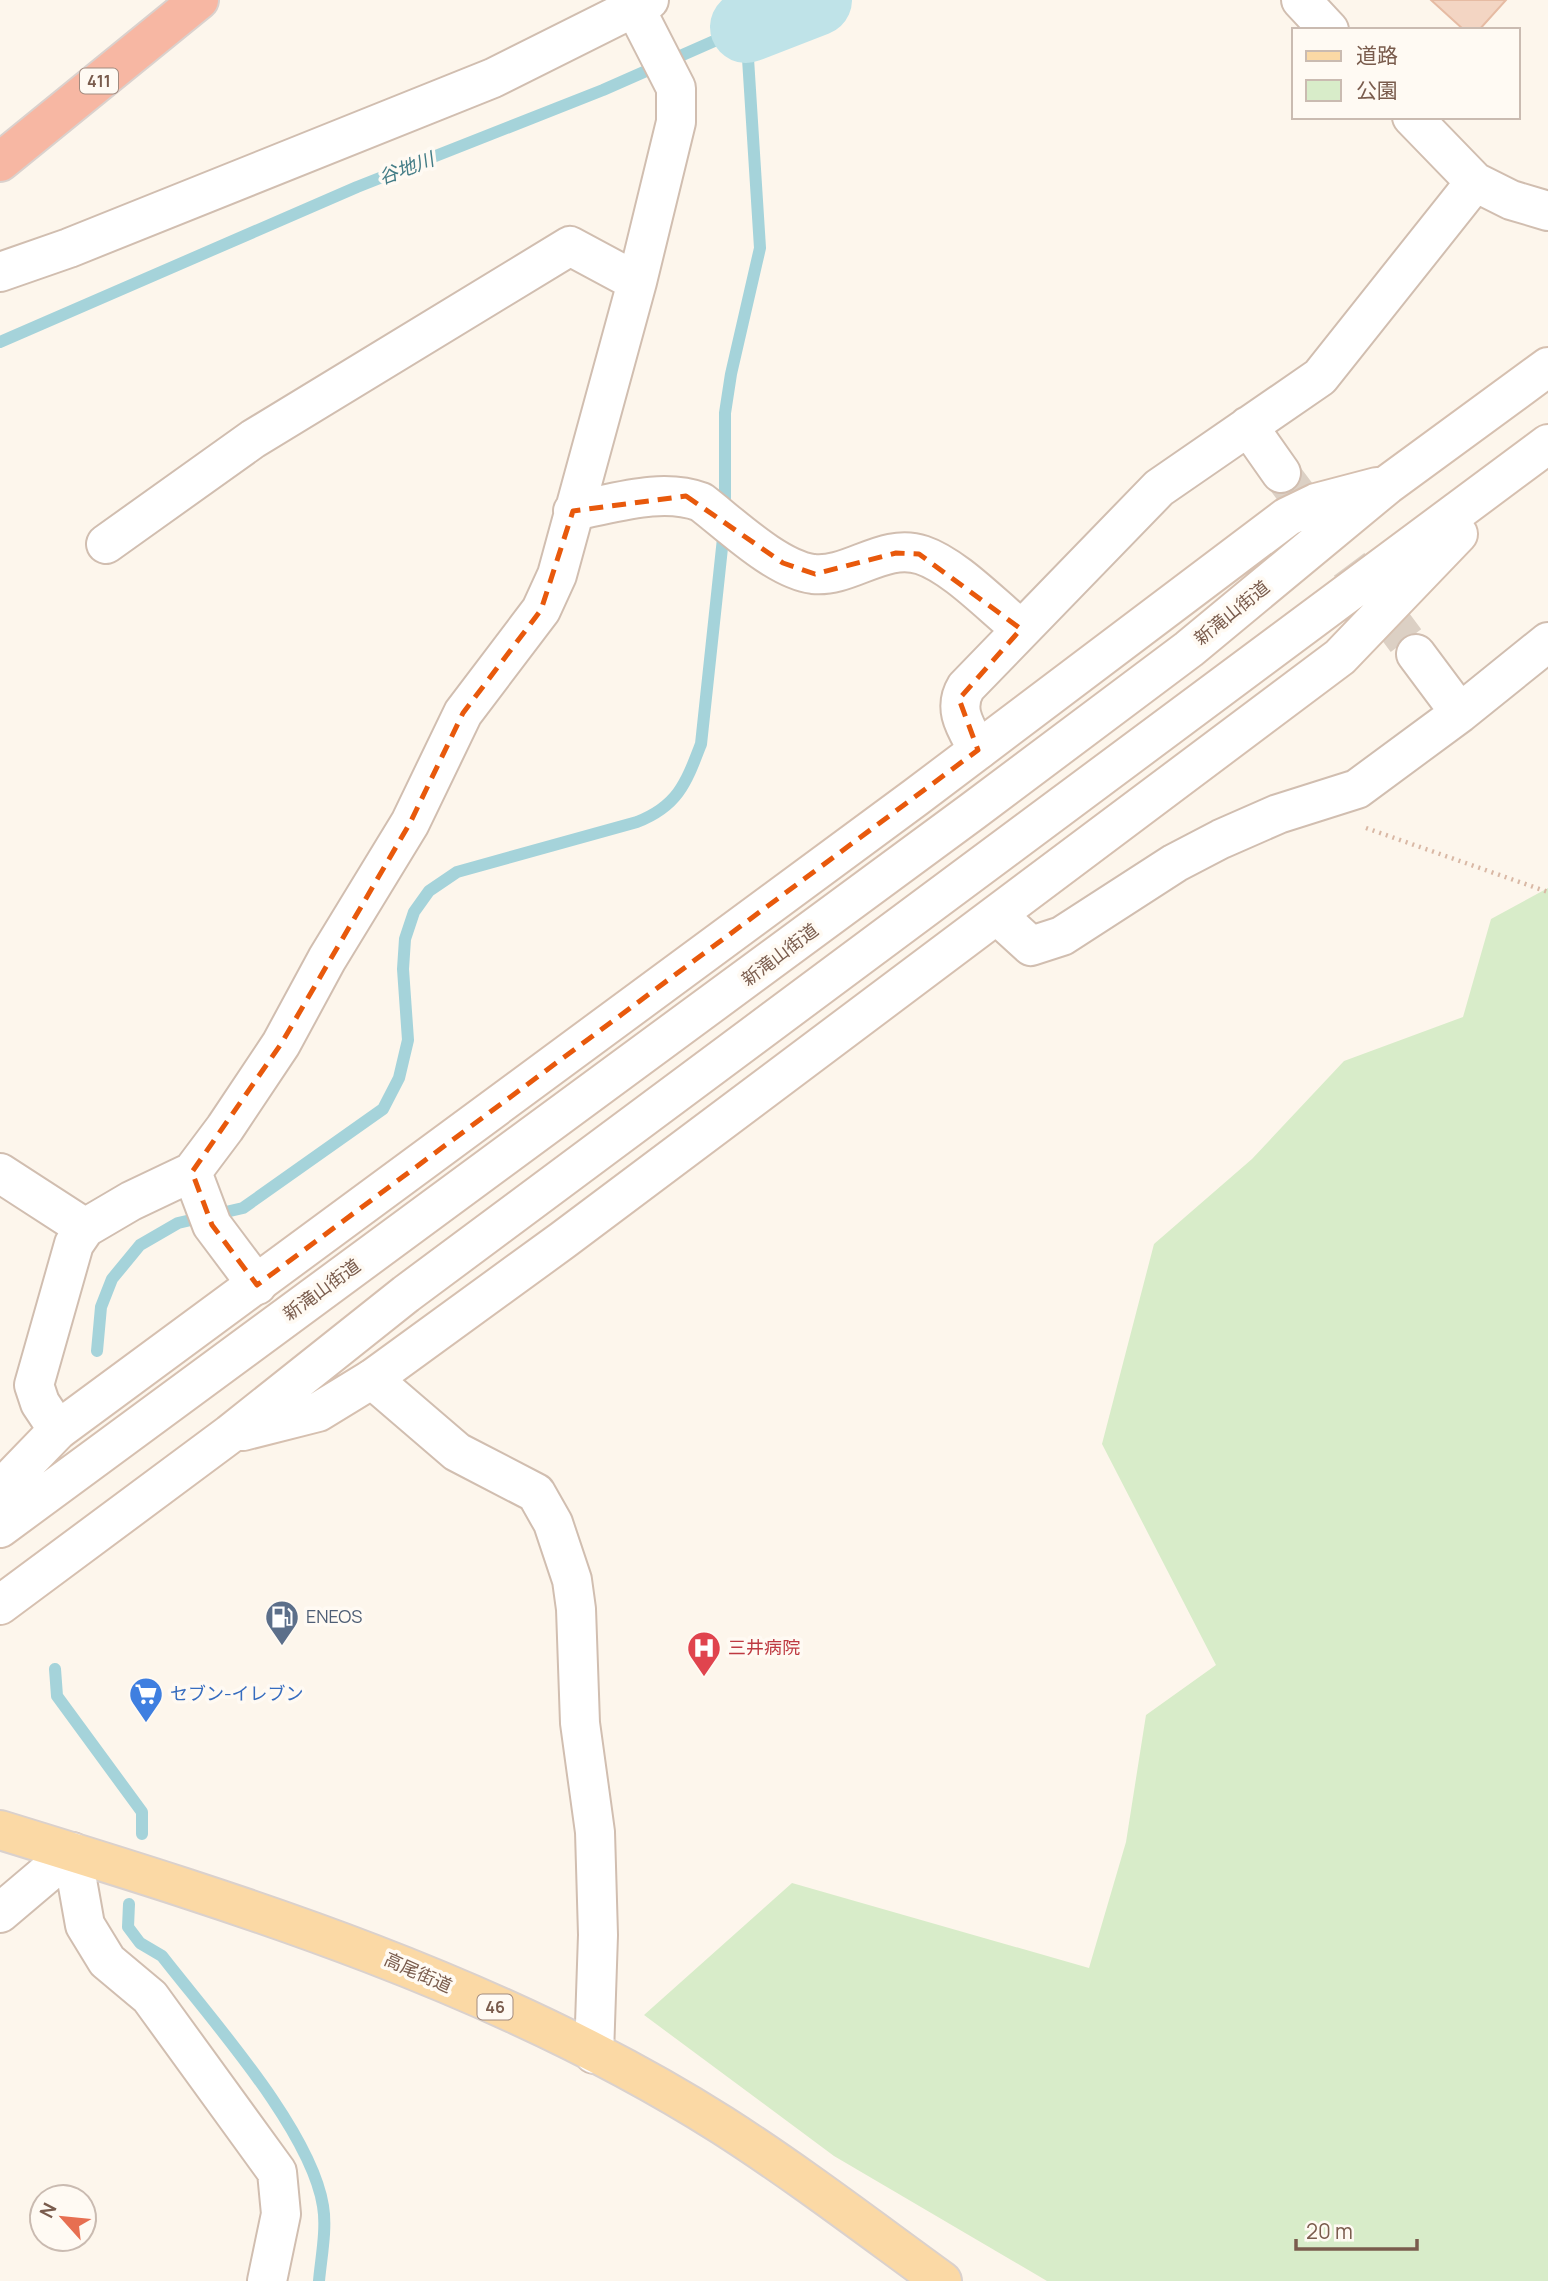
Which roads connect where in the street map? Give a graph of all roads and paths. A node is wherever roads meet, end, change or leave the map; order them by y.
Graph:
1 (199, 0) edge
2 (1301, 0) edge
3 (640, 8) edge
4 (1327, 28) edge
5 (1414, 119) edge
6 (0, 162) edge
7 (1475, 182) junction
8 (1548, 211) edge
9 (0, 272) edge
10 (637, 282) junction
11 (1548, 367) edge
12 (1248, 426) junction
13 (1541, 450) edge
14 (1281, 473) tunnel mouth
15 (1387, 485) junction
16 (573, 511) junction
17 (106, 544) dead end
18 (1021, 629) junction
19 (1548, 642) edge
20 (1416, 654) tunnel mouth
21 (1460, 713) junction
22 (978, 750) junction
23 (1306, 807) junction
24 (1548, 892) edge
25 (997, 915) junction
26 (0, 1173) edge
27 (196, 1181) junction
28 (85, 1228) junction
29 (257, 1285) junction
30 (372, 1378) junction
31 (58, 1430) junction
32 (230, 1434) junction
33 (0, 1490) edge
34 (0, 1528) edge
35 (0, 1605) edge
36 (0, 1830) edge
37 (72, 1852) junction
38 (0, 1913) edge
39 (594, 2054) junction
40 (267, 2281) edge
41 (942, 2281) edge

1 - 6 highway, 411
2 - 4 main road
3 - 9 main road
3 - 10 main road
5 - 7 main road
7 - 8 main road
7 - 12 main road
10 - 16 main road
10 - 17 main road
11 - 15 main road, 新滝山街道
12 - 14 main road
12 - 18 main road
13 - 25 main road
13 - 32 main road
15 - 22 main road
15 - 34 main road, 新滝山街道
16 - 18 main road
16 - 27 main road
18 - 22 main road
19 - 21 main road
20 - 21 main road
21 - 23 main road
22 - 29 main road
23 - 24 path
23 - 25 main road
25 - 30 main road
26 - 28 main road
27 - 28 main road
27 - 29 main road
28 - 31 main road
29 - 31 main road
30 - 32 main road
30 - 39 main road
31 - 33 main road
32 - 35 main road
36 - 37 main road, 高尾街道 / 46
37 - 38 main road
37 - 39 main road, 高尾街道 / 46
37 - 40 main road
39 - 41 main road, 高尾街道 / 46

